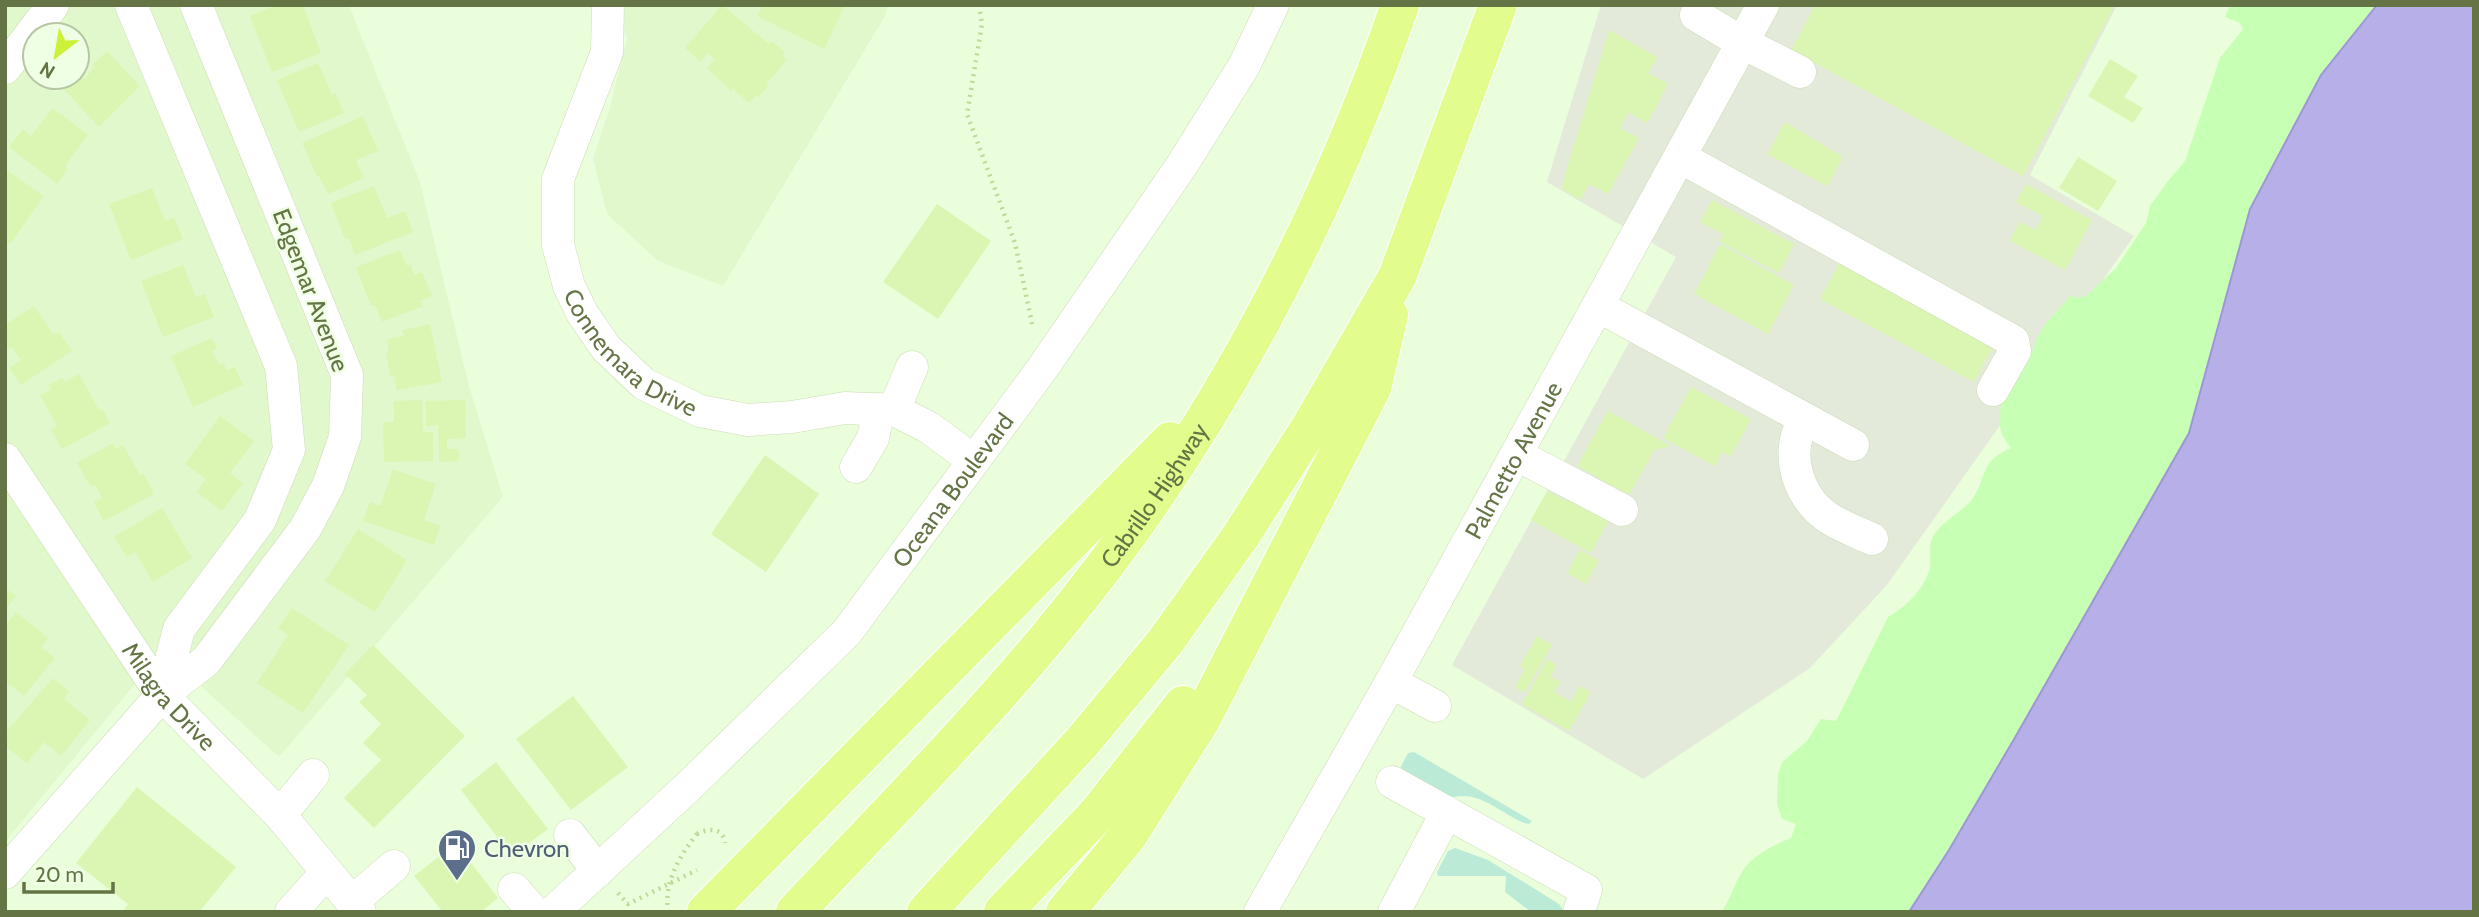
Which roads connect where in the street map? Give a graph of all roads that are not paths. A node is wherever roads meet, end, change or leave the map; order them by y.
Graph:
1 (53, 5) edge
2 (131, 5) edge
3 (196, 5) edge
4 (608, 5) edge
5 (1273, 5) edge
6 (1400, 5) edge
7 (1498, 5) edge
8 (1763, 5) edge
9 (1696, 15) dead end
10 (1743, 43) junction
11 (5, 68) edge
12 (1800, 72) dead end
13 (1680, 157) junction
14 (1397, 277) junction
15 (1598, 306) junction
16 (912, 368) dead end
17 (1222, 390) junction
18 (1993, 390) dead end
19 (887, 410) junction
20 (1805, 419) junction
21 (1853, 445) dead end
22 (1517, 455) junction
23 (5, 459) edge
24 (973, 460) junction
25 (856, 467) dead end
26 (1329, 474) junction
27 (1622, 510) dead end
28 (1872, 539) dead end
29 (1391, 682) junction
30 (162, 695) junction
31 (1435, 706) dead end
32 (313, 775) dead end
33 (1392, 782) dead end
34 (1447, 812) junction
35 (280, 815) junction
36 (570, 835) dead end
37 (394, 866) dead end
38 (327, 872) junction
39 (5, 873) edge
40 (608, 882) junction
41 (356, 907) edge
42 (291, 912) edge
43 (553, 912) edge
44 (705, 912) edge
45 (795, 912) edge
46 (926, 912) edge
47 (1003, 912) edge
48 (1065, 912) edge
49 (1260, 912) edge
50 (1394, 912) edge
51 (1579, 912) edge

1 - 11 street
2 - 30 street, Edgemar Avenue
3 - 30 street, Edgemar Avenue
4 - 19 street, Connemara Drive
5 - 24 street, Oceana Boulevard
6 - 17 highway, Cabrillo Highway
7 - 14 highway
8 - 10 street, Palmetto Avenue
9 - 10 street
10 - 12 street
10 - 13 street, Palmetto Avenue
13 - 15 street, Palmetto Avenue
13 - 18 street
14 - 26 highway
14 - 46 highway
15 - 20 street
15 - 22 street, Palmetto Avenue
16 - 19 street
17 - 44 highway
17 - 45 highway, Cabrillo Highway
19 - 24 street, Connemara Drive
19 - 25 street
20 - 21 street
20 - 28 street
22 - 27 street
22 - 29 street, Palmetto Avenue
23 - 30 street, Milagra Drive
24 - 40 street, Oceana Boulevard
26 - 47 highway
26 - 48 highway
29 - 31 street
29 - 49 street, Palmetto Avenue
30 - 35 street, Milagra Drive
30 - 39 street, Edgemar Avenue
32 - 35 street
33 - 34 street
34 - 50 street
34 - 51 street
35 - 38 street, Milagra Drive
36 - 40 street
37 - 41 street
38 - 41 street, Milagra Drive
38 - 42 street
40 - 43 street, Oceana Boulevard

